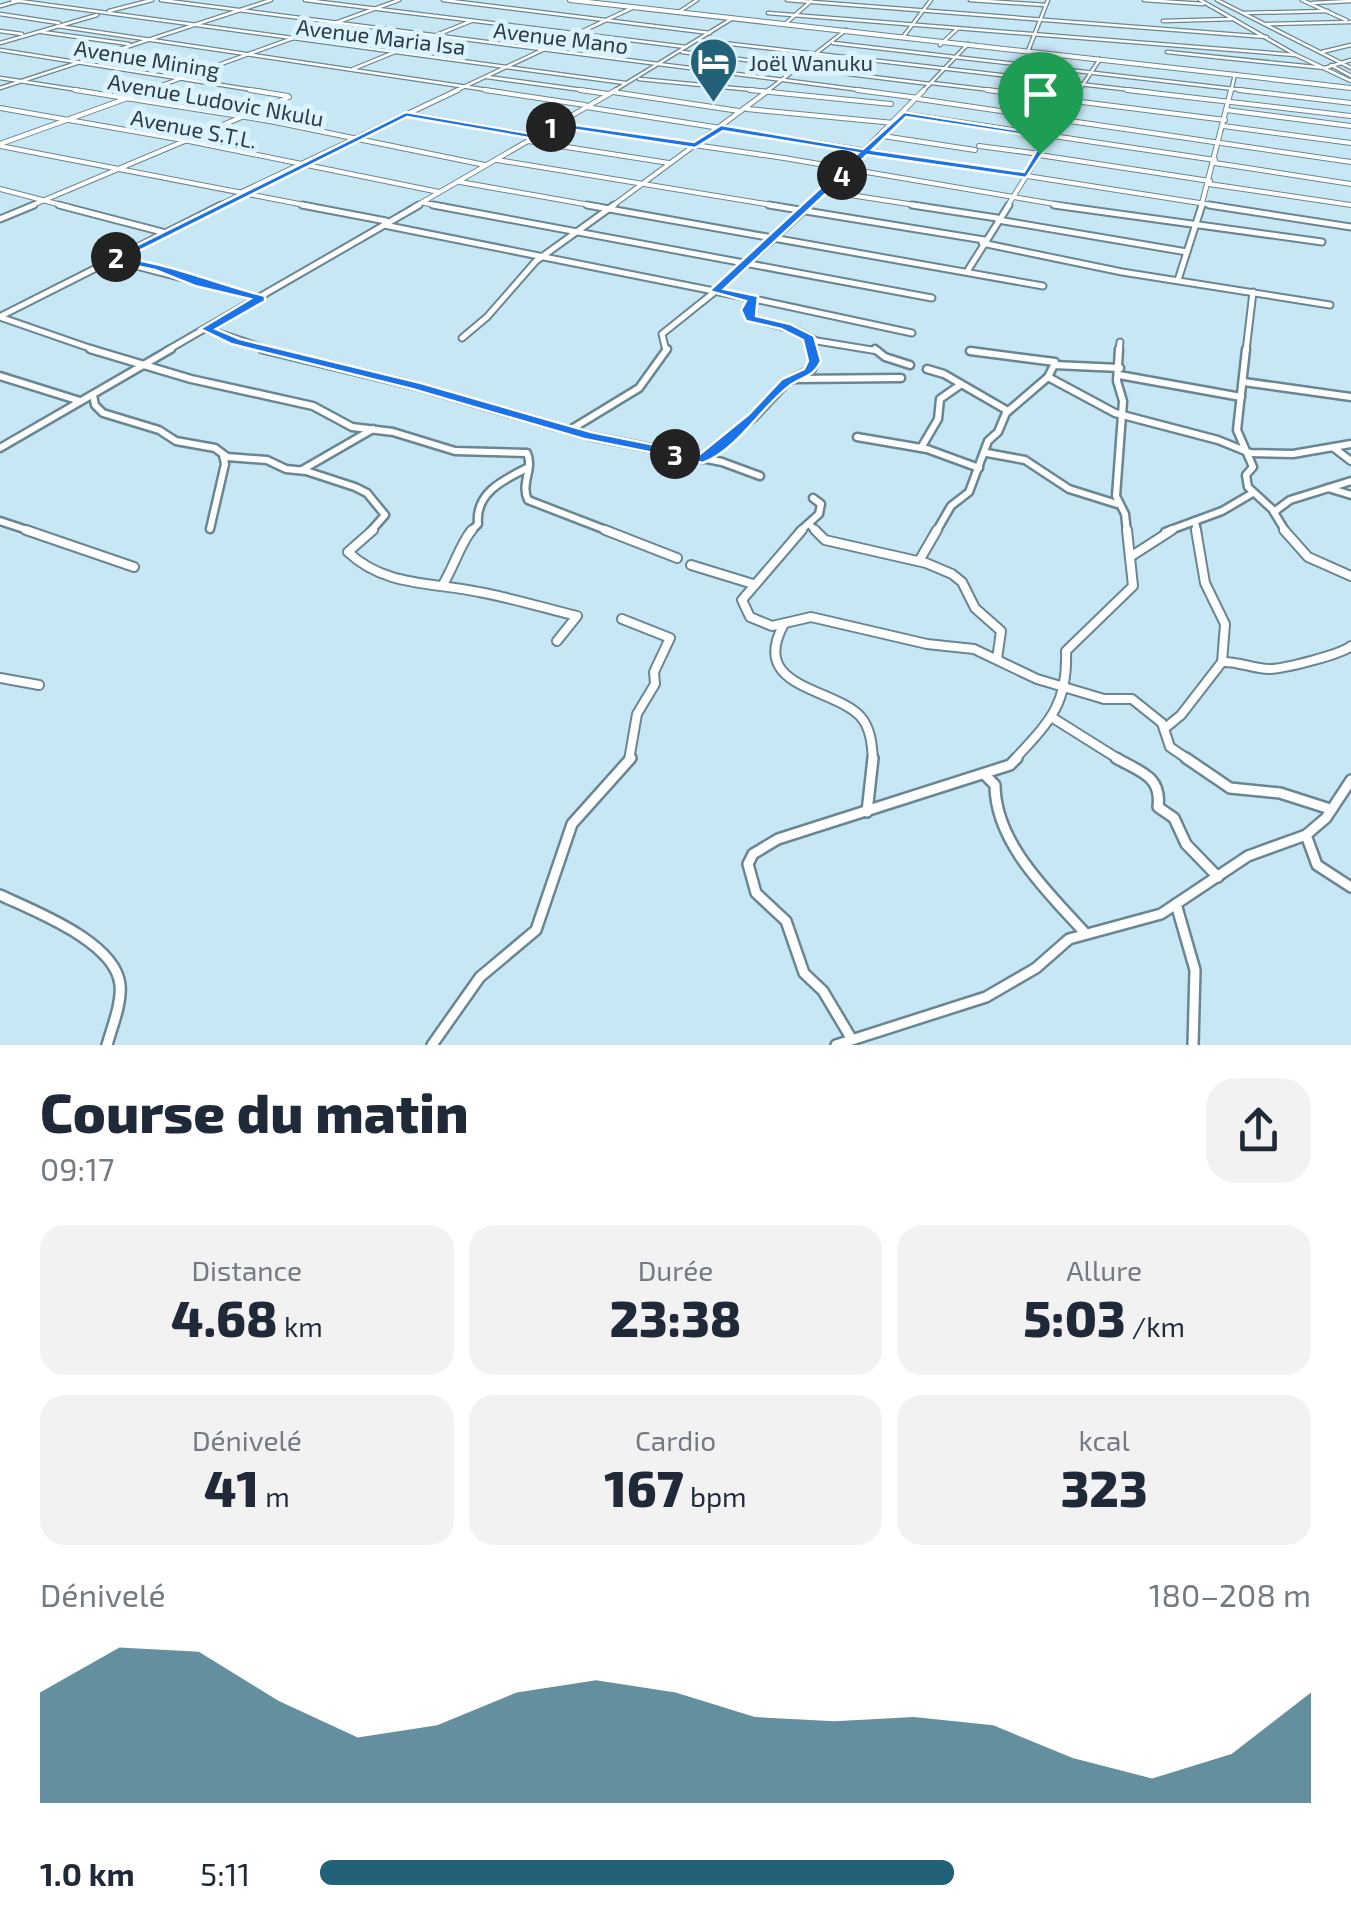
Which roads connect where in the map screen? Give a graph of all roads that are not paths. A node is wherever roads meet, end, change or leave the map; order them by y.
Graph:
1 (12, 0) edge
2 (152, 0) edge
3 (161, 0) edge
4 (271, 0) edge
5 (305, 0) edge
6 (400, 0) edge
7 (443, 0) edge
8 (570, 0) edge
9 (580, 0) edge
10 (697, 0) edge
11 (787, 0) edge
12 (932, 0) edge
13 (970, 0) edge
14 (1144, 0) edge
15 (1200, 0) edge
16 (1302, 0) edge
17 (19, 1) edge
18 (811, 1) edge
19 (1351, 1) edge
20 (1217, 2) edge
21 (1046, 3) edge
22 (1308, 3) junction
23 (1208, 4) junction
24 (0, 6) edge
25 (634, 7) junction
26 (374, 8) junction
27 (238, 10) junction
28 (924, 11) junction
29 (1328, 11) junction
30 (679, 12) junction
31 (103, 13) junction
32 (1243, 13) junction
33 (0, 14) edge
34 (768, 14) dead end
35 (795, 16) junction
36 (733, 18) junction
37 (1235, 19) junction
38 (604, 20) junction
39 (1039, 20) junction
40 (472, 21) junction
41 (1162, 21) dead end
42 (1350, 22) edge
43 (336, 23) junction
44 (66, 24) junction
45 (785, 24) junction
46 (1265, 24) junction
47 (191, 25) junction
48 (914, 25) junction
49 (57, 26) junction
50 (958, 28) junction
51 (0, 30) edge
52 (846, 30) junction
53 (40, 32) junction
54 (711, 33) junction
55 (28, 34) junction
56 (576, 34) junction
57 (434, 36) junction
58 (1036, 36) junction
59 (903, 37) junction
60 (1268, 38) junction
61 (148, 39) junction
62 (292, 39) junction
63 (697, 40) junction
64 (0, 43) edge
65 (941, 43) junction
66 (130, 44) junction
67 (833, 44) junction
68 (968, 44) junction
69 (1164, 44) junction
70 (1351, 45) edge
71 (687, 47) junction
72 (0, 50) edge
73 (542, 50) junction
74 (394, 52) junction
75 (681, 52) junction
76 (1028, 52) junction
77 (1167, 52) junction
78 (1321, 52) junction
79 (819, 54) junction
80 (249, 55) junction
81 (1296, 55) junction
82 (957, 58) junction
83 (1100, 60) junction
84 (1351, 60) edge
85 (78, 62) junction
86 (1339, 62) junction
87 (660, 65) junction
88 (505, 66) junction
89 (1163, 66) junction
90 (801, 67) junction
91 (1328, 67) junction
92 (351, 70) junction
93 (944, 70) junction
94 (1334, 73) junction
95 (1092, 74) junction
96 (1235, 74) junction
97 (1350, 76) edge
98 (486, 77) junction
99 (0, 78) edge
100 (181, 78) junction
101 (636, 78) junction
102 (782, 81) junction
103 (20, 82) junction
104 (628, 84) junction
105 (932, 84) junction
106 (1084, 86) junction
107 (0, 88) edge
108 (461, 88) junction
109 (1231, 90) junction
110 (611, 93) junction
111 (764, 94) junction
112 (124, 98) junction
113 (919, 99) junction
114 (1075, 101) junction
115 (1351, 103) edge
116 (891, 104) dead end
117 (586, 106) junction
118 (1227, 107) junction
119 (0, 108) edge
120 (743, 110) junction
121 (406, 114) junction
122 (904, 114) junction
123 (1351, 116) edge
124 (238, 118) junction
125 (64, 119) junction
126 (1063, 120) junction
127 (895, 123) junction
128 (1224, 123) junction
129 (555, 124) junction
130 (1351, 126) edge
131 (721, 128) junction
132 (882, 136) junction
133 (1050, 136) junction
134 (534, 137) junction
135 (356, 140) junction
136 (189, 141) junction
137 (527, 141) junction
138 (1219, 144) junction
139 (1351, 144) edge
140 (0, 145) edge
141 (695, 145) junction
142 (865, 152) junction
143 (1040, 155) junction
144 (495, 160) junction
145 (1215, 161) junction
146 (1351, 162) edge
147 (670, 163) junction
148 (302, 165) junction
149 (485, 165) junction
150 (117, 169) junction
151 (848, 170) junction
152 (1026, 175) junction
153 (458, 182) junction
154 (1209, 182) junction
155 (642, 184) junction
156 (1351, 184) edge
157 (0, 188) edge
158 (824, 191) junction
159 (440, 192) junction
160 (244, 193) junction
161 (1011, 197) junction
162 (46, 200) junction
163 (422, 202) junction
164 (1202, 204) junction
165 (1351, 205) edge
166 (610, 207) junction
167 (802, 211) junction
168 (0, 219) edge
169 (998, 219) junction
170 (386, 223) junction
171 (1196, 225) junction
172 (1350, 227) edge
173 (579, 230) junction
174 (166, 233) junction
175 (776, 235) junction
176 (983, 242) junction
177 (1322, 242) dead end
178 (1187, 252) junction
179 (542, 257) junction
180 (113, 260) junction
181 (745, 262) junction
182 (968, 270) junction
183 (1178, 280) junction
184 (1044, 286) dead end
185 (715, 291) junction
186 (1253, 292) junction
187 (261, 298) junction
188 (932, 298) dead end
189 (754, 299) junction
190 (1330, 305) dead end
191 (0, 308) edge
192 (11, 311) junction
193 (0, 317) edge
194 (206, 329) junction
195 (912, 333) dead end
196 (462, 338) dead end
197 (809, 338) junction
198 (1120, 342) dead end
199 (970, 351) dead end
200 (1061, 363) junction
201 (145, 364) junction
202 (910, 365) dead end
203 (928, 369) dead end
204 (1119, 371) junction
205 (0, 376) edge
206 (1048, 377) junction
207 (900, 378) dead end
208 (795, 379) junction
209 (1244, 382) junction
210 (960, 384) junction
211 (94, 396) junction
212 (1240, 397) junction
213 (1351, 397) edge
214 (81, 402) junction
215 (1008, 411) junction
216 (1122, 414) junction
217 (374, 428) junction
218 (570, 430) junction
219 (1238, 435) junction
220 (858, 436) dead end
221 (1218, 440) junction
222 (1351, 444) edge
223 (0, 448) edge
224 (922, 448) junction
225 (1334, 448) junction
226 (986, 453) junction
227 (1250, 454) junction
228 (223, 455) junction
229 (703, 459) junction
230 (1351, 461) edge
231 (527, 468) junction
232 (979, 468) junction
233 (299, 471) junction
234 (760, 476) dead end
235 (1351, 481) edge
236 (1327, 488) junction
237 (1251, 494) junction
238 (1351, 495) edge
239 (814, 498) dead end
240 (1118, 504) junction
241 (1274, 512) junction
242 (0, 521) edge
243 (1194, 522) junction
244 (810, 524) junction
245 (210, 529) dead end
246 (677, 558) dead end
247 (1130, 558) junction
248 (919, 561) junction
249 (692, 566) dead end
250 (134, 568) dead end
251 (1351, 576) edge
252 (753, 584) junction
253 (442, 586) junction
254 (622, 619) dead end
255 (785, 623) junction
256 (558, 641) dead end
257 (1351, 646) edge
258 (997, 659) junction
259 (1222, 662) junction
260 (0, 678) edge
261 (38, 686) dead end
262 (1064, 688) junction
263 (1053, 718) junction
264 (1164, 729) junction
265 (986, 776) junction
266 (1351, 780) edge
267 (1330, 809) junction
268 (866, 812) junction
269 (1306, 835) junction
270 (1218, 877) junction
271 (1351, 886) edge
272 (0, 895) edge
273 (1176, 904) junction
274 (1084, 933) junction
275 (851, 1038) junction
276 (106, 1045) edge
277 (432, 1045) edge
278 (836, 1045) edge
279 (1194, 1045) edge

1 - 17 street, Avenue Maria Isa
2 - 31 street
3 - 27 street, Avenue Mano
4 - 27 street
5 - 26 street
6 - 26 street
7 - 38 street
8 - 9 street
9 - 25 street
10 - 30 street
11 - 18 street
12 - 28 street
13 - 21 street
14 - 23 street
15 - 23 street
16 - 22 street
17 - 24 street
17 - 31 street, Avenue Maria Isa
18 - 28 street
18 - 35 street
19 - 22 street
20 - 23 street
20 - 32 street
21 - 39 street
22 - 29 street
23 - 37 street
25 - 30 street
25 - 38 street
26 - 40 street
26 - 43 street
27 - 43 street, Avenue Mano
27 - 47 street
28 - 39 street
28 - 48 street
29 - 32 street
29 - 42 street
30 - 36 street
31 - 44 street
31 - 47 street, Avenue Maria Isa
32 - 46 street
33 - 44 street
34 - 35 street
35 - 45 street
35 - 48 street
36 - 45 street
36 - 54 street
37 - 41 street
37 - 60 street
38 - 54 street
38 - 56 street
39 - 58 street
39 - 60 street
40 - 56 street
40 - 57 street
42 - 46 street
43 - 57 street, Avenue Mano
43 - 62 street
44 - 49 street
45 - 52 street
46 - 78 street
47 - 61 street
47 - 62 street, Avenue Maria Isa
48 - 50 street
48 - 59 street
49 - 53 street
49 - 61 street
50 - 58 street
50 - 65 street
51 - 55 street
52 - 59 street
52 - 67 street
53 - 55 street
53 - 66 street
54 - 63 street
55 - 64 street
56 - 71 street
56 - 73 street
57 - 73 street, Avenue Mano
57 - 74 street
58 - 69 street
58 - 76 street
59 - 65 street
60 - 81 street
61 - 66 street
61 - 80 street
62 - 74 street, Avenue Maria Isa
62 - 80 street
63 - 71 street
63 - 79 street
65 - 68 street
66 - 85 street
67 - 79 street
67 - 82 street
68 - 76 street
68 - 82 street
69 - 77 street
69 - 81 street
70 - 78 street
71 - 75 street
72 - 85 street, Avenue Mining
73 - 87 street, Avenue Mano
73 - 88 street
74 - 88 street, Avenue Maria Isa
74 - 92 street
75 - 87 street
75 - 90 street
76 - 83 street
77 - 89 street
77 - 91 street
78 - 86 street
79 - 90 street
79 - 93 street
80 - 92 street
80 - 100 street
81 - 91 street
82 - 93 street
82 - 95 street
83 - 89 street
83 - 95 street
84 - 86 street
85 - 100 street, Avenue Mining
85 - 103 street
86 - 91 street
86 - 97 street
87 - 101 street
87 - 102 street, Avenue Mano
88 - 98 street
88 - 104 street, Avenue Maria Isa
89 - 96 street
90 - 102 street
90 - 105 street
91 - 94 street
91 - 97 street
92 - 108 street
93 - 105 street
93 - 106 street
94 - 97 street
94 - 97 street
95 - 106 street
95 - 109 street
96 - 97 street
96 - 109 street
98 - 108 street
98 - 110 street
99 - 103 street, Avenue Ludovic Nkulu
100 - 112 street
100 - 124 street, Avenue Mining
101 - 104 street
101 - 111 street
102 - 111 street
102 - 113 street, Avenue Mano
103 - 107 street
103 - 112 street, Avenue Ludovic Nkulu
104 - 110 street
105 - 113 street
105 - 114 street
106 - 114 street
106 - 118 street
108 - 117 street
108 - 121 street
109 - 115 street
109 - 118 street
110 - 117 street
110 - 120 street
111 - 116 street
111 - 120 street
112 - 124 street, Avenue Ludovic Nkulu
112 - 125 street
113 - 122 street
113 - 126 street, Avenue Mano
114 - 126 street
114 - 128 street
117 - 129 street
117 - 131 street
118 - 123 street
118 - 128 street
118 - 130 street
119 - 125 street, Avenue S.T.L.
120 - 127 street
120 - 131 street
121 - 134 street
121 - 135 street
122 - 127 street
122 - 133 street
124 - 135 street, Avenue Ludovic Nkulu
124 - 136 street
125 - 136 street, Avenue S.T.L.
125 - 140 street
126 - 133 street
126 - 138 street, Avenue Mano
127 - 132 street
128 - 138 street
128 - 139 street
129 - 134 street
129 - 141 street
131 - 141 street
131 - 142 street
132 - 142 street
132 - 143 street
133 - 143 street
133 - 145 street
134 - 137 street
135 - 148 street
135 - 149 street, Avenue Ludovic Nkulu
136 - 148 street, Avenue S.T.L.
136 - 150 street
137 - 144 street
137 - 147 street
138 - 145 street
138 - 146 street, Avenue Mano
140 - 150 street
141 - 147 street
141 - 151 street
142 - 151 street
142 - 152 street
143 - 152 street
143 - 154 street
144 - 149 street
144 - 155 street
145 - 154 street
145 - 156 street
147 - 155 street
148 - 159 street, Avenue S.T.L.
148 - 160 street
149 - 153 street
150 - 160 street
150 - 162 street
151 - 158 street
151 - 161 street
152 - 161 street
152 - 164 street
153 - 159 street
153 - 166 street
154 - 164 street
154 - 165 street
155 - 166 street
155 - 167 street
157 - 162 street
158 - 167 street
158 - 169 street
159 - 163 street
160 - 170 street
160 - 174 street
161 - 169 street
161 - 171 street
162 - 168 street
162 - 174 street
163 - 170 street
163 - 173 street
164 - 171 street
164 - 172 street
166 - 173 street
166 - 175 street
167 - 175 street
167 - 176 street
169 - 176 street
169 - 178 street
170 - 179 street
170 - 187 street
171 - 177 street
171 - 178 street
173 - 179 street
173 - 181 street
174 - 180 street
175 - 181 street
175 - 182 street
176 - 182 street
176 - 183 street
178 - 183 street
179 - 185 street
179 - 196 street
180 - 187 street
180 - 192 street
181 - 185 street
181 - 188 street
182 - 184 street
183 - 186 street
185 - 189 street
185 - 218 street
186 - 190 street
186 - 209 street
187 - 194 street
189 - 195 street
189 - 197 street
191 - 192 street
192 - 193 street
193 - 201 street
194 - 201 street
194 - 218 street
197 - 202 street
197 - 208 street
198 - 204 street
199 - 200 street
200 - 204 street
200 - 206 street
201 - 211 street
201 - 217 street
203 - 210 street
204 - 212 street
204 - 216 street
205 - 214 street
206 - 215 street
206 - 216 street
207 - 208 street
208 - 229 street
209 - 212 street
209 - 213 street
210 - 215 street
210 - 224 street
211 - 214 street
211 - 228 street
212 - 219 street
214 - 223 street
215 - 226 street
216 - 221 street
216 - 240 street
217 - 231 street
217 - 233 street
218 - 229 street
219 - 221 street
219 - 227 street
220 - 224 street
221 - 227 street
222 - 225 street
224 - 232 street
225 - 227 street
225 - 230 street
226 - 232 street
226 - 240 street
227 - 237 street
228 - 233 street
228 - 245 street
229 - 234 street
231 - 246 street
231 - 253 street
232 - 248 street
233 - 253 street
235 - 236 street
236 - 238 street
236 - 241 street
237 - 241 street
237 - 243 street
239 - 244 street
240 - 247 street
241 - 251 street
242 - 250 street
243 - 247 street
243 - 259 street
244 - 248 street
244 - 252 street
247 - 262 street
248 - 258 street
249 - 252 street
252 - 255 street
253 - 256 street
254 - 277 street
255 - 258 street
255 - 268 street
257 - 259 street
258 - 262 street
259 - 264 street
260 - 261 street
262 - 263 street
262 - 264 street
263 - 265 street
263 - 270 street
264 - 267 street
265 - 268 street
265 - 274 street
266 - 267 street
267 - 269 street
268 - 275 street
269 - 270 street
269 - 271 street
270 - 273 street
272 - 276 street
273 - 274 street
273 - 279 street
274 - 275 street
275 - 278 street

